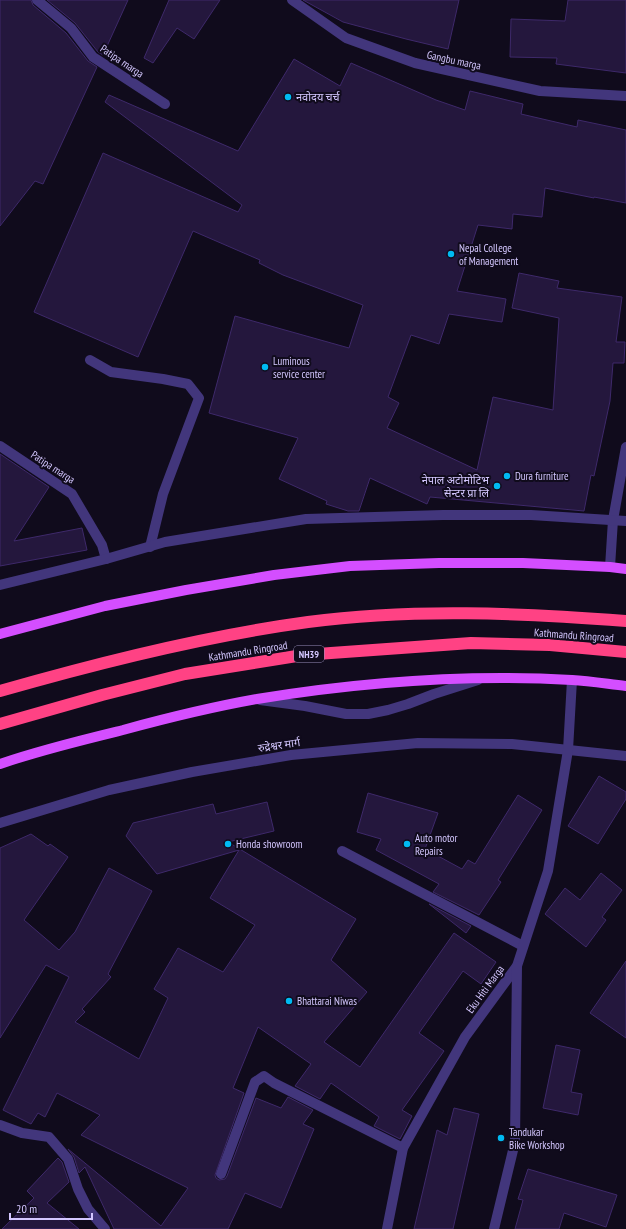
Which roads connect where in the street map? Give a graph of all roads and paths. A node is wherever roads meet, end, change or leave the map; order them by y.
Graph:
1 (37, 0) edge
2 (292, 0) edge
3 (626, 96) edge
4 (165, 104) dead end
5 (90, 360) dead end
6 (0, 446) edge
7 (626, 447) edge
8 (614, 520) junction
9 (626, 521) edge
10 (150, 547) junction
11 (106, 559) junction
12 (610, 567) junction
13 (626, 569) edge
14 (0, 584) edge
15 (626, 621) edge
16 (0, 634) edge
17 (626, 652) edge
18 (483, 678) junction
19 (572, 680) junction
20 (626, 686) edge
21 (0, 691) edge
22 (255, 700) junction
23 (0, 724) edge
24 (568, 750) junction
25 (626, 756) edge
26 (0, 764) edge
27 (0, 823) edge
28 (342, 851) dead end
29 (523, 946) junction
30 (517, 966) junction
31 (0, 1125) edge
32 (403, 1148) junction
33 (221, 1174) dead end
34 (104, 1229) edge
35 (387, 1229) edge
36 (494, 1229) edge

1 - 4 street, Patipa marga
2 - 3 street, Gangbu marga
5 - 10 street
6 - 11 street, Patipa marga
7 - 8 street
8 - 9 street
8 - 10 street
8 - 12 street
10 - 11 street
11 - 14 street
12 - 13 main road
12 - 16 main road
15 - 21 highway, Kathmandu Ringroad
17 - 23 highway, Kathmandu Ringroad / NH39
18 - 19 main road
18 - 22 main road
18 - 22 street
19 - 20 main road
19 - 24 street, Eku Hiti Marga
22 - 26 main road
24 - 25 street, रुद्रेश्वर मार्ग
24 - 27 street, रुद्रेश्वर मार्ग
24 - 29 street, Eku Hiti Marga
28 - 29 street
29 - 30 street, Eku Hiti Marga
30 - 32 street, Eku Hiti Marga
30 - 36 street
31 - 34 street
32 - 33 street
32 - 35 street, Eku Hiti Marga

